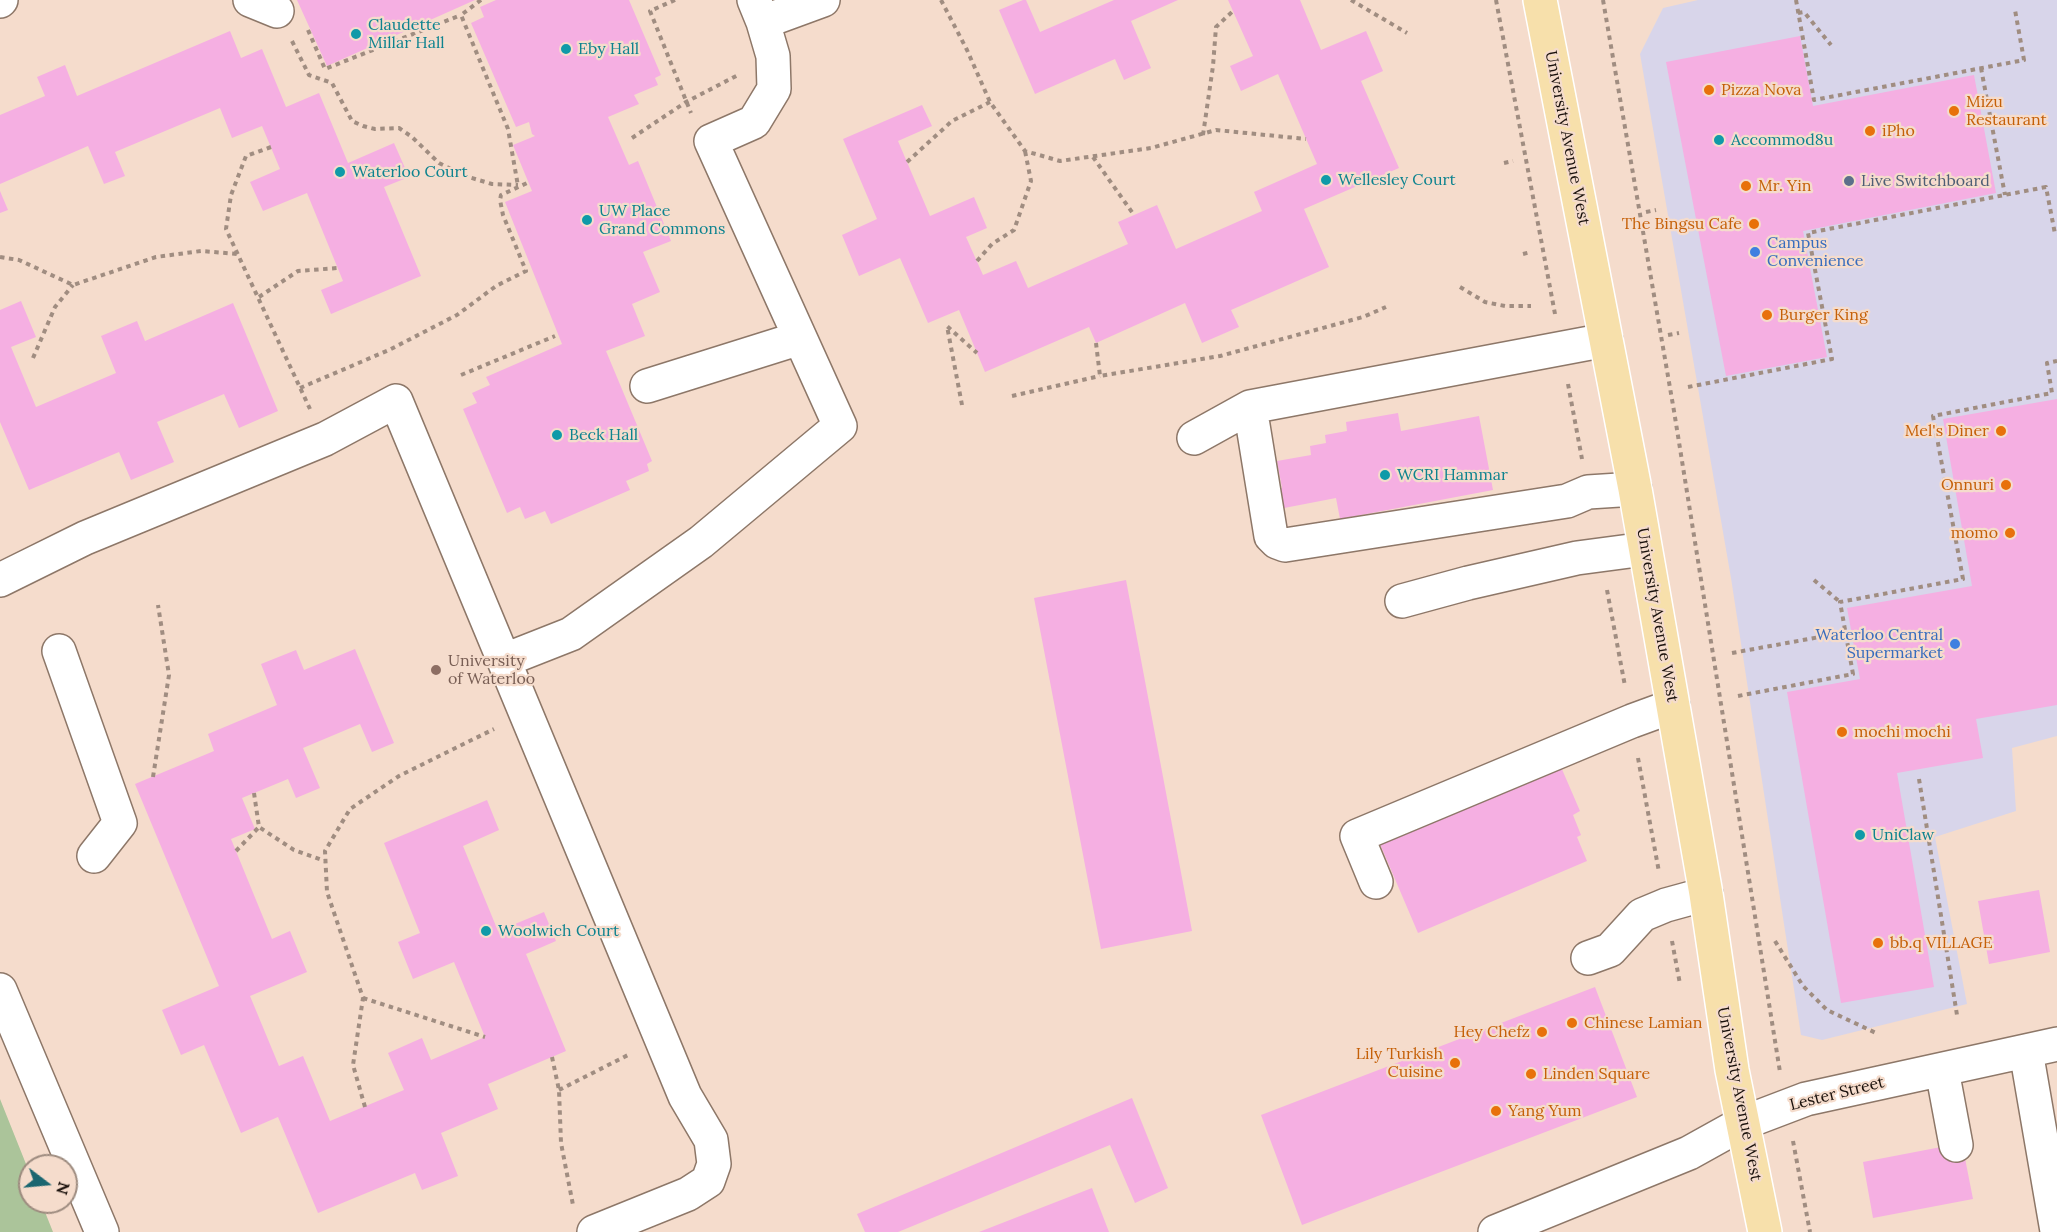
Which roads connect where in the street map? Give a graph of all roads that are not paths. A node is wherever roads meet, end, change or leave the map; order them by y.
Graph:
1 (823, 0) edge
2 (1540, 0) edge
3 (758, 11) edge
4 (800, 338) junction
5 (1606, 340) junction
6 (647, 386) dead end
7 (1250, 407) junction
8 (1194, 438) dead end
9 (1635, 489) junction
10 (1645, 549) junction
11 (0, 580) edge
12 (1402, 601) dead end
13 (59, 651) dead end
14 (505, 660) junction
15 (1673, 706) junction
16 (94, 856) dead end
17 (1376, 882) dead end
18 (1706, 894) junction
19 (1588, 958) dead end
20 (0, 990) edge
21 (2041, 1048) edge
22 (1942, 1070) junction
23 (1743, 1124) junction
24 (1956, 1144) dead end
25 (584, 1222) edge
26 (2057, 1231) edge
27 (102, 1232) edge
28 (1495, 1232) edge
29 (1765, 1232) edge

1 - 3 street
2 - 5 main road, University Avenue West
3 - 4 street
4 - 6 street
4 - 14 street
5 - 7 street
5 - 9 main road, University Avenue West
7 - 8 street
7 - 9 street
9 - 10 main road, University Avenue West
10 - 12 street
10 - 15 main road, University Avenue West
11 - 14 street
13 - 16 street
14 - 25 street
15 - 17 street
15 - 18 main road, University Avenue West
18 - 19 street
18 - 23 main road, University Avenue West
20 - 27 street
21 - 22 street, Lester Street
21 - 26 street
22 - 23 street, Lester Street
22 - 24 street
23 - 28 street, Lester Street
23 - 29 main road, University Avenue West

